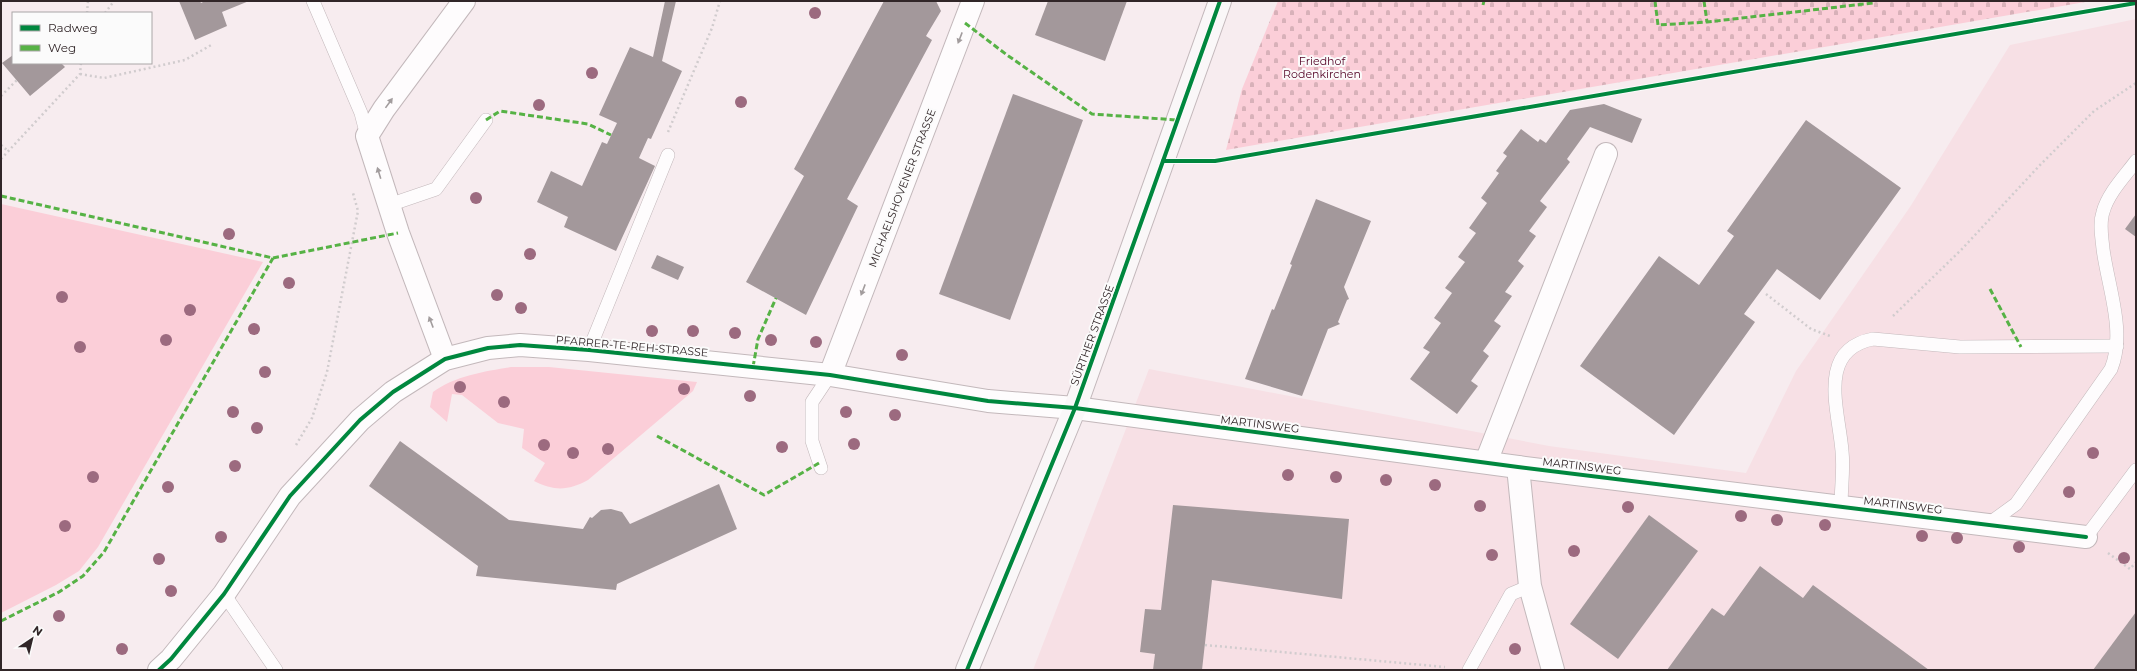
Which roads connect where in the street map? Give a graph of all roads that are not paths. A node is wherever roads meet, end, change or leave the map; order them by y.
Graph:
1 (313, 1) edge
2 (464, 1) edge
3 (973, 1) edge
4 (1220, 1) edge
5 (486, 120) dead end
6 (367, 136) junction
7 (1606, 154) dead end
8 (668, 155) road end
9 (2136, 161) edge
10 (389, 205) junction
11 (2117, 346) junction
12 (589, 350) junction
13 (445, 359) junction
14 (830, 376) junction
15 (1075, 408) junction
16 (1486, 462) junction
17 (1518, 467) junction
18 (821, 468) dead end
19 (2136, 470) edge
20 (1841, 506) junction
21 (1987, 525) junction
22 (2086, 537) joint
23 (1530, 586) junction
24 (224, 594) junction
25 (159, 670) edge
26 (276, 670) edge
27 (967, 670) edge
28 (1469, 670) edge
29 (1553, 670) edge

1 - 6 lane
6 -> 2 street
3 -> 14 street, MICHAELSHOVENER STRASSE
4 - 15 street, SÜRTHER STRASSE
5 - 10 lane
10 -> 6 street
7 - 16 street
8 - 12 lane
9 - 11 lane
13 -> 10 street
11 - 20 lane
11 - 21 lane
12 - 13 street, PFARRER-TE-REH-STRASSE
12 - 14 street, PFARRER-TE-REH-STRASSE
13 - 24 street, PFARRER-TE-REH-STRASSE
14 - 15 street, PFARRER-TE-REH-STRASSE
14 - 18 lane
15 - 16 street, MARTINSWEG
15 - 27 street, SÜRTHER STRASSE
16 - 17 street, MARTINSWEG
17 - 20 street, MARTINSWEG
17 - 23 street
19 - 22 lane
20 - 21 street, MARTINSWEG
21 - 22 street, MARTINSWEG
23 - 28 lane
23 - 29 street
24 - 25 street, PFARRER-TE-REH-STRASSE
24 - 26 lane

